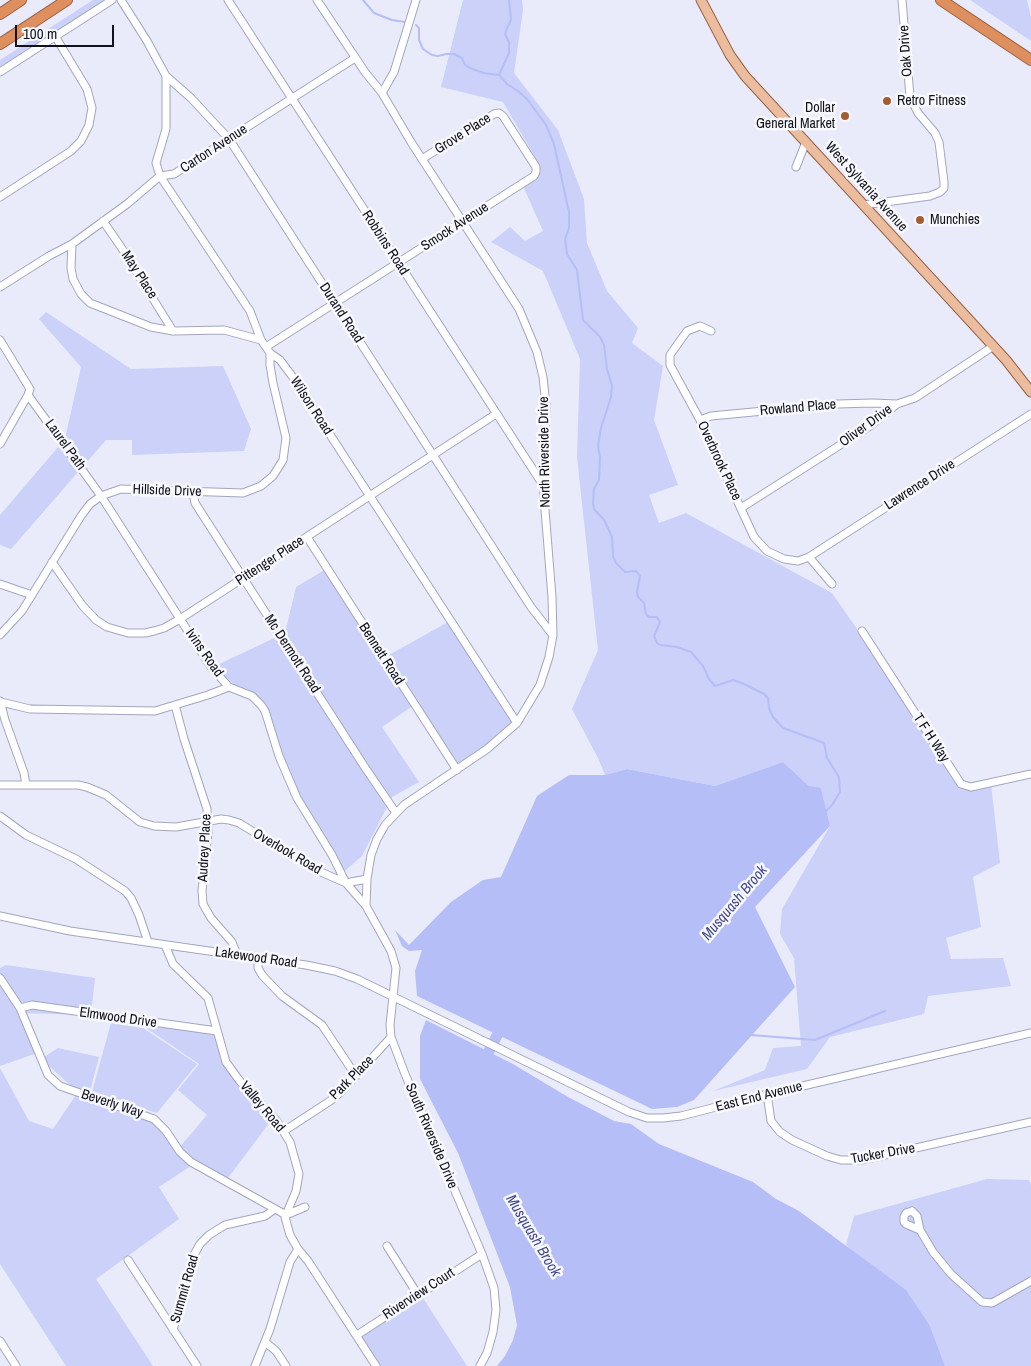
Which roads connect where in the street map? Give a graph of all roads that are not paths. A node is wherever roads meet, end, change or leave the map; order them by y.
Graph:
1 (21, 0) edge
2 (67, 0) edge
3 (112, 0) edge
4 (120, 0) edge
5 (228, 0) edge
6 (318, 0) edge
7 (416, 0) edge
8 (701, 0) edge
9 (902, 0) edge
10 (941, 0) edge
11 (0, 14) edge
12 (55, 36) junction
13 (0, 44) edge
14 (355, 58) junction
15 (1031, 60) edge
16 (0, 72) edge
17 (166, 76) junction
18 (382, 93) junction
19 (292, 99) junction
20 (229, 139) junction
21 (806, 142) junction
22 (422, 159) junction
23 (536, 167) joint
24 (796, 167) dead end
25 (160, 176) junction
26 (0, 197) edge
27 (863, 204) junction
28 (102, 221) junction
29 (462, 222) junction
30 (72, 244) junction
31 (398, 263) junction
32 (0, 287) edge
33 (335, 304) junction
34 (174, 331) junction
35 (711, 331) dead end
36 (0, 340) edge
37 (261, 340) junction
38 (992, 347) junction
39 (268, 350) junction
40 (1031, 392) edge
41 (28, 395) junction
42 (897, 404) junction
43 (496, 414) junction
44 (1031, 414) edge
45 (700, 420) junction
46 (0, 444) edge
47 (433, 456) junction
48 (543, 485) junction
49 (193, 493) junction
50 (101, 496) junction
51 (370, 496) junction
52 (741, 508) junction
53 (307, 537) junction
54 (809, 557) junction
55 (52, 562) junction
56 (243, 578) junction
57 (0, 584) edge
58 (832, 584) dead end
59 (32, 596) junction
60 (180, 618) junction
61 (862, 631) dead end
62 (0, 635) edge
63 (553, 635) junction
64 (229, 687) junction
65 (0, 702) edge
66 (175, 705) junction
67 (517, 723) junction
68 (456, 770) junction
69 (1031, 774) edge
70 (0, 785) edge
71 (26, 785) junction
72 (396, 813) junction
73 (0, 816) edge
74 (208, 820) junction
75 (367, 879) junction
76 (346, 883) junction
77 (366, 906) junction
78 (0, 916) edge
79 (148, 942) junction
80 (165, 945) junction
81 (237, 955) junction
82 (258, 958) junction
83 (0, 978) edge
84 (393, 997) junction
85 (20, 1008) junction
86 (217, 1031) junction
87 (1031, 1034) edge
88 (391, 1037) junction
89 (498, 1048) joint
90 (356, 1076) junction
91 (768, 1094) junction
92 (1031, 1122) edge
93 (284, 1131) junction
94 (306, 1207) dead end
95 (275, 1209) junction
96 (286, 1215) junction
97 (920, 1230) dead end
98 (388, 1246) dead end
99 (298, 1249) junction
100 (482, 1254) junction
101 (128, 1260) dead end
102 (1031, 1281) edge
103 (418, 1295) junction
104 (173, 1330) junction
105 (357, 1336) junction
106 (0, 1341) edge
107 (265, 1342) junction
108 (16, 1366) edge
109 (197, 1366) edge
110 (255, 1366) edge
111 (286, 1366) edge
112 (376, 1366) edge
113 (480, 1366) edge

1 - 11 highway
2 - 13 highway
3 - 12 street
4 - 17 street, Durand Road
5 - 19 street, Robbins Road
6 - 14 street, North Riverside Drive
7 - 18 street
8 - 21 main road, West Sylvania Avenue
9 - 27 street, Oak Drive
10 - 15 highway
12 - 16 street
12 - 26 street
14 - 18 street, North Riverside Drive
14 - 19 street, Carton Avenue
17 - 20 street, Durand Road
17 - 25 street
18 - 22 street, North Riverside Drive
19 - 20 street, Carton Avenue
19 - 31 street, Robbins Road
20 - 25 street, Carton Avenue
20 - 33 street, Durand Road
21 - 24 street
21 - 27 main road, West Sylvania Avenue
22 - 23 street, Grove Place
22 - 29 street, North Riverside Drive
23 - 29 street, Smock Avenue
25 - 28 street, Carton Avenue
25 - 37 street, Wilson Road
27 - 38 main road, West Sylvania Avenue
28 - 30 street, Carton Avenue
28 - 34 street, May Place
29 - 31 street, Smock Avenue
29 - 48 street, North Riverside Drive
30 - 32 street, Carton Avenue
30 - 34 street
31 - 33 street, Smock Avenue
31 - 43 street, Robbins Road
33 - 39 street, Smock Avenue
33 - 47 street, Durand Road
34 - 37 street
35 - 45 street, Overbrook Place
36 - 41 street, Laurel Path
37 - 39 street, Wilson Road
38 - 40 main road, West Sylvania Avenue
38 - 42 street, Oliver Drive
39 - 49 street, Hillside Drive
39 - 51 street, Wilson Road
41 - 46 street
41 - 50 street, Laurel Path
42 - 45 street, Rowland Place
42 - 52 street, Oliver Drive
43 - 47 street, Pittenger Place
43 - 48 street, Robbins Road
44 - 54 street, Lawrence Drive
45 - 52 street, Overbrook Place
47 - 51 street, Pittenger Place
47 - 63 street, Durand Road
48 - 63 street, North Riverside Drive
49 - 50 street, Hillside Drive
49 - 56 street, Mc Dermott Road
50 - 55 street, Hillside Drive
50 - 60 street, Ivins Road
51 - 53 street, Pittenger Place
51 - 67 street, Wilson Road
52 - 54 street, Overbrook Place
53 - 56 street, Pittenger Place
53 - 68 street, Bennett Road
54 - 58 street
55 - 59 street, Hillside Drive
55 - 60 street, Pittenger Place
56 - 60 street, Pittenger Place
56 - 72 street, Mc Dermott Road
57 - 59 street
59 - 62 street, Hillside Drive
60 - 64 street, Ivins Road
61 - 69 street, T F H Way
63 - 67 street, North Riverside Drive
64 - 66 street
64 - 76 street, Ivins Road
65 - 66 street
65 - 71 street
66 - 74 street, Audrey Place
67 - 68 street, North Riverside Drive
68 - 72 street, North Riverside Drive
70 - 71 street, Overlook Road
71 - 74 street, Overlook Road
72 - 75 street, North Riverside Drive
73 - 79 street
74 - 76 street, Overlook Road
74 - 81 street, Audrey Place
75 - 76 street
75 - 77 street, North Riverside Drive
76 - 77 street, Ivins Road
77 - 84 street, South Riverside Drive
78 - 79 street, Lakewood Road
79 - 80 street, Lakewood Road
80 - 81 street, Lakewood Road
80 - 86 street, Valley Road
81 - 82 street, Lakewood Road
82 - 84 street, Lakewood Road
82 - 90 street
83 - 85 street, Beverly Way
84 - 88 street, South Riverside Drive
84 - 89 street, Lakewood Road
85 - 86 street, Elmwood Drive
85 - 95 street, Beverly Way
86 - 93 street, Valley Road
87 - 91 street, East End Avenue
88 - 90 street, Park Place
88 - 100 street, South Riverside Drive
89 - 91 street, East End Avenue
90 - 93 street, Park Place
91 - 92 street, Tucker Drive
93 - 96 street, Valley Road
94 - 96 street
95 - 96 street, Beverly Way
95 - 104 street, Summit Road
96 - 99 street
97 - 102 street
98 - 103 street
99 - 105 street
99 - 107 street
100 - 103 street, Riverview Court
100 - 113 street, South Riverside Drive
101 - 104 street
103 - 105 street, Riverview Court
104 - 109 street
105 - 112 street
106 - 108 street
107 - 110 street
107 - 111 street

